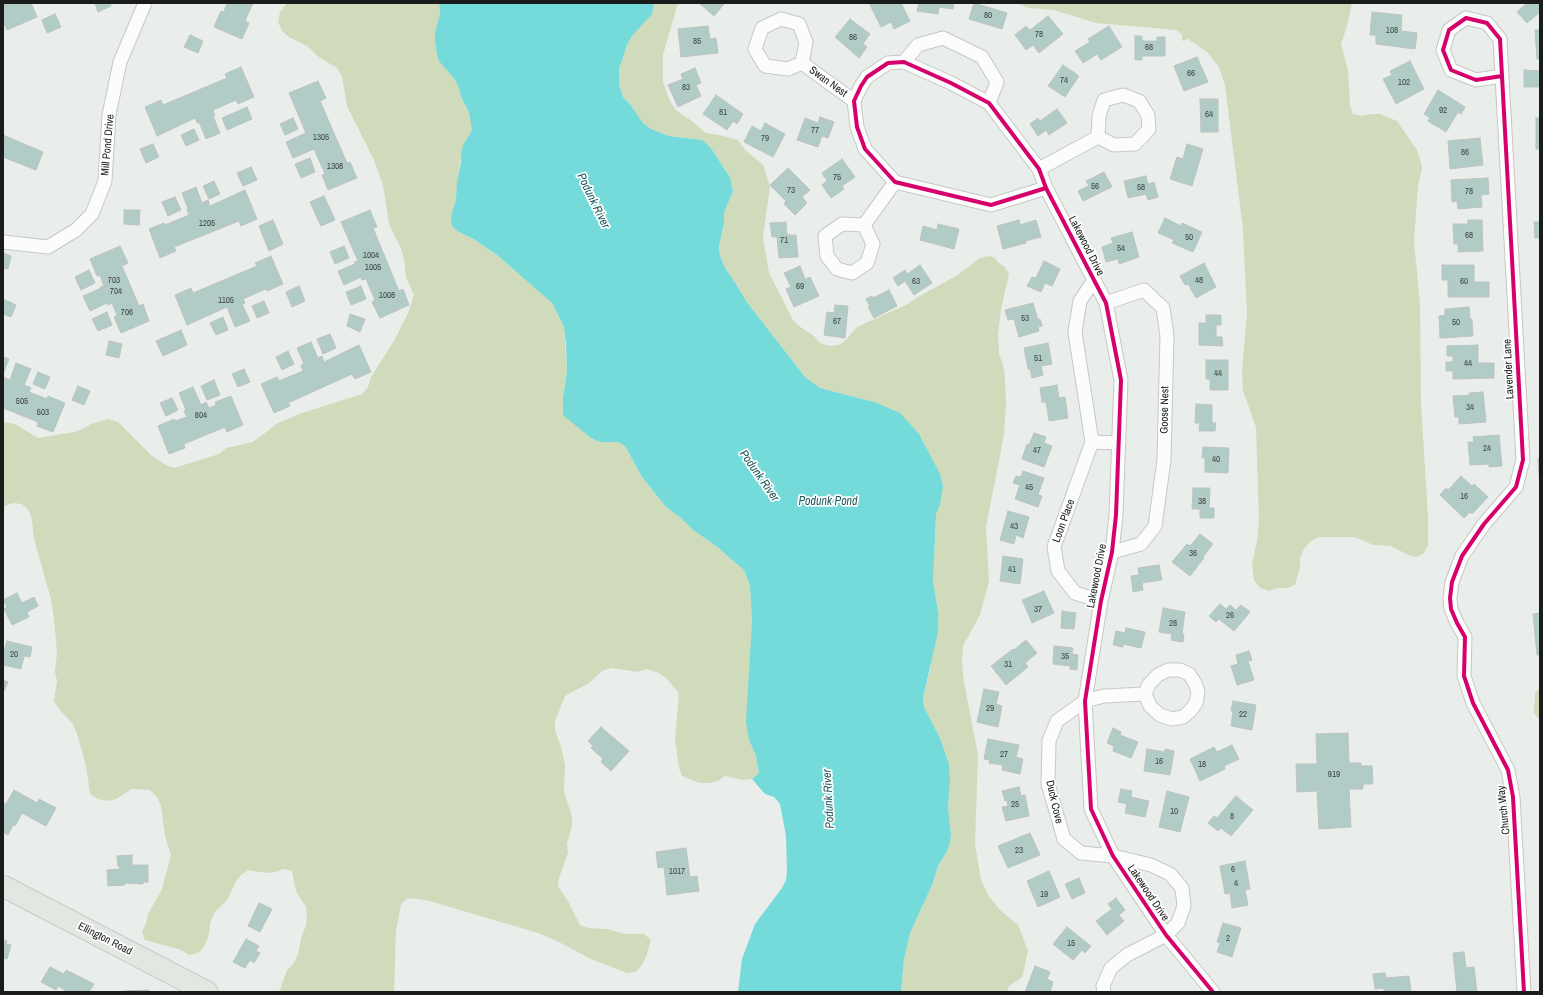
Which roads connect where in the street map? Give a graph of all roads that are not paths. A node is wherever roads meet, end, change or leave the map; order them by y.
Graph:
1 (145, 3) edge
2 (904, 62) junction
3 (802, 63) dead end
4 (1502, 76) junction
5 (854, 101) junction
6 (989, 103) junction
7 (1098, 136) junction
8 (1039, 169) junction
9 (895, 182) junction
10 (1046, 188) junction
11 (864, 225) dead end
12 (3, 242) edge
13 (1094, 280) junction
14 (1106, 304) junction
15 (1092, 442) junction
16 (1119, 442) junction
17 (1112, 552) junction
18 (1102, 601) junction
19 (1465, 637) joint
20 (1146, 694) dead end
21 (1085, 702) junction
22 (1113, 856) junction
23 (3, 886) edge
24 (1166, 935) junction
25 (207, 992) edge
26 (1104, 992) edge
27 (1213, 992) edge
28 (1524, 992) edge

1 - 12 street, Mill Pond Drive
2 - 5 street
2 - 6 street, Lakewood Drive
2 - 6 street
3 - 5 street, Swan Nest
4 - 4 street, Lavender Lane
4 - 19 street, Lavender Lane
5 - 9 street
6 - 8 street, Lakewood Drive
7 - 7 street
7 - 8 street
8 - 10 street, Lakewood Drive
9 - 10 street
9 - 11 street
10 - 13 street, Lakewood Drive
13 - 14 street, Lakewood Drive
13 - 15 street, Loon Place
14 - 16 street, Lakewood Drive
14 - 17 street, Goose Nest
15 - 16 street
15 - 18 street, Loon Place
16 - 17 street, Lakewood Drive
17 - 18 street, Lakewood Drive
18 - 21 street, Lakewood Drive
19 - 28 street, Church Way
20 - 21 street, Duck Cove
21 - 22 street, Lakewood Drive
21 - 22 street, Duck Cove
22 - 24 street, Lakewood Drive
22 - 24 street, Duck Cove
23 - 25 main road, Ellington Road
24 - 26 street
24 - 27 street, Lakewood Drive

